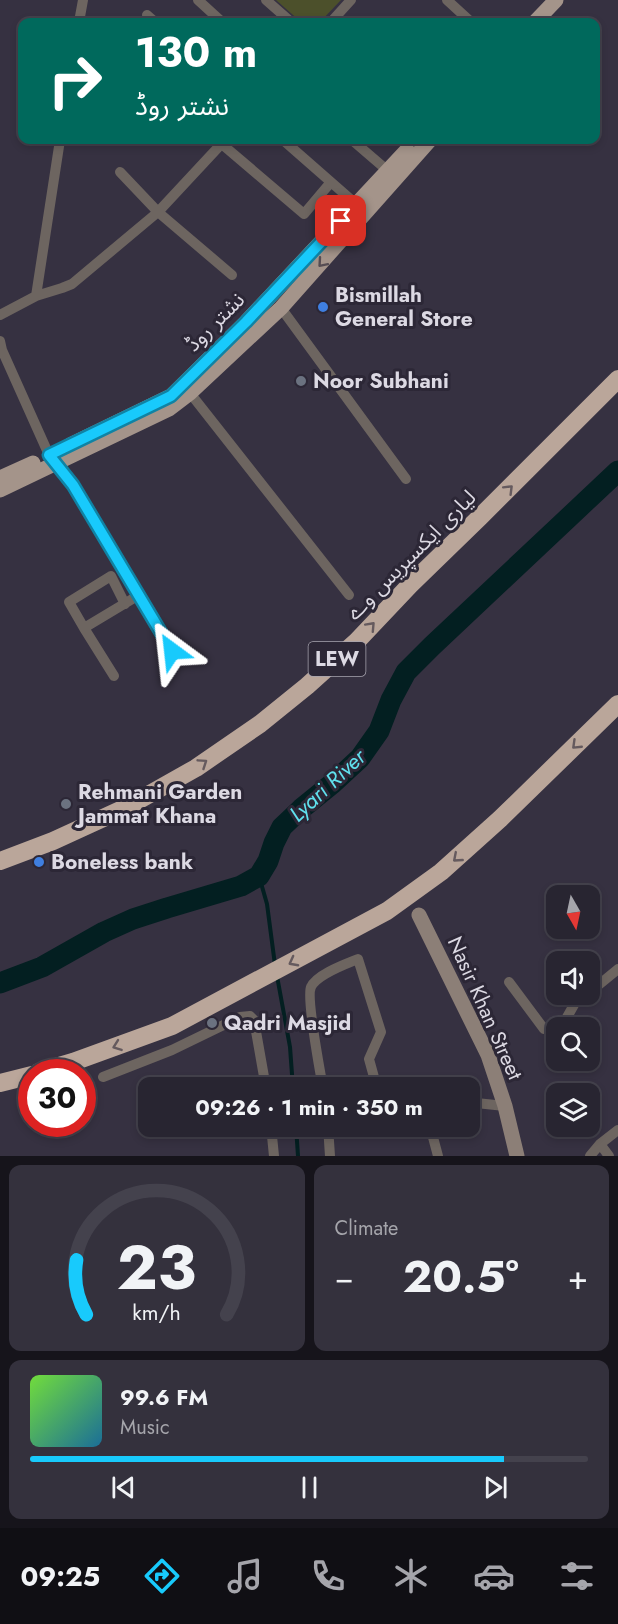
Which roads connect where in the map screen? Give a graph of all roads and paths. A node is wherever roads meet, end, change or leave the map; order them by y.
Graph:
1 (82, 0) edge
2 (198, 0) edge
3 (266, 0) edge
4 (351, 0) edge
5 (447, 0) edge
6 (542, 0) edge
7 (556, 0) edge
8 (80, 18) edge
9 (218, 18) edge
10 (286, 18) edge
11 (335, 18) edge
12 (467, 18) edge
13 (526, 18) edge
14 (539, 18) edge
15 (59, 144) edge
16 (218, 144) edge
17 (224, 144) edge
18 (288, 144) edge
19 (357, 144) edge
20 (413, 144) edge
21 (426, 144) edge
22 (388, 171) junction
23 (120, 172) dead end
24 (332, 182) junction
25 (356, 204) junction
26 (158, 212) junction
27 (232, 275) dead end
28 (36, 296) junction
29 (281, 308) junction
30 (0, 315) edge
31 (0, 341) edge
32 (618, 379) edge
33 (190, 393) junction
34 (53, 459) junction
35 (0, 478) edge
36 (406, 479) dead end
37 (0, 490) edge
38 (139, 595) junction
39 (349, 595) dead end
40 (125, 604) junction
41 (84, 628) junction
42 (172, 651) dead end
43 (114, 676) dead end
44 (618, 704) edge
45 (0, 861) edge
46 (419, 915) dead end
47 (618, 969) edge
48 (509, 982) dead end
49 (600, 984) edge
50 (574, 1005) edge
51 (81, 1059) edge
52 (103, 1077) dead end
53 (264, 1077) edge
54 (321, 1077) edge
55 (374, 1077) edge
56 (18, 1078) edge
57 (0, 1083) edge
58 (480, 1103) edge
59 (505, 1106) junction
60 (618, 1130) edge
61 (272, 1137) edge
62 (329, 1137) edge
63 (433, 1137) edge
64 (600, 1144) junction
65 (274, 1156) edge
66 (330, 1156) edge
67 (438, 1156) edge
68 (517, 1156) edge
69 (590, 1156) edge
70 (609, 1156) edge

1 - 8 street
2 - 9 street
3 - 10 street
4 - 11 street
5 - 12 street
6 - 13 main road
7 - 14 main road
15 - 28 street
16 - 26 street
17 - 24 street
18 - 24 street
19 - 22 street
20 - 22 main road, نشتر روڈ
21 -> 29 main road, نشتر روڈ
22 - 25 main road, نشتر روڈ
23 - 26 street
24 - 25 street
25 - 34 main road, نشتر روڈ
26 - 27 street
26 - 28 street
28 - 30 street
29 - 33 main road, نشتر روڈ
29 - 36 street
31 - 34 street
45 -> 32 highway, لیاری ایکسپریس وے / LEW
33 - 34 main road, نشتر روڈ
33 - 39 street
34 - 35 main road, نشتر روڈ
34 - 37 main road, نشتر روڈ
34 - 38 street
38 - 40 street
38 - 42 street
40 - 41 street
40 - 41 street
41 - 43 street
44 -> 51 highway
46 - 59 street, Nasir Khan Street
47 - 49 street
48 - 50 street
52 - 53 street
54 - 55 street
56 - 57 highway
58 - 59 street
59 - 68 street, Nasir Khan Street
60 - 64 street
61 - 65 street
62 - 66 street
63 - 67 street
64 - 69 street
64 - 70 street

